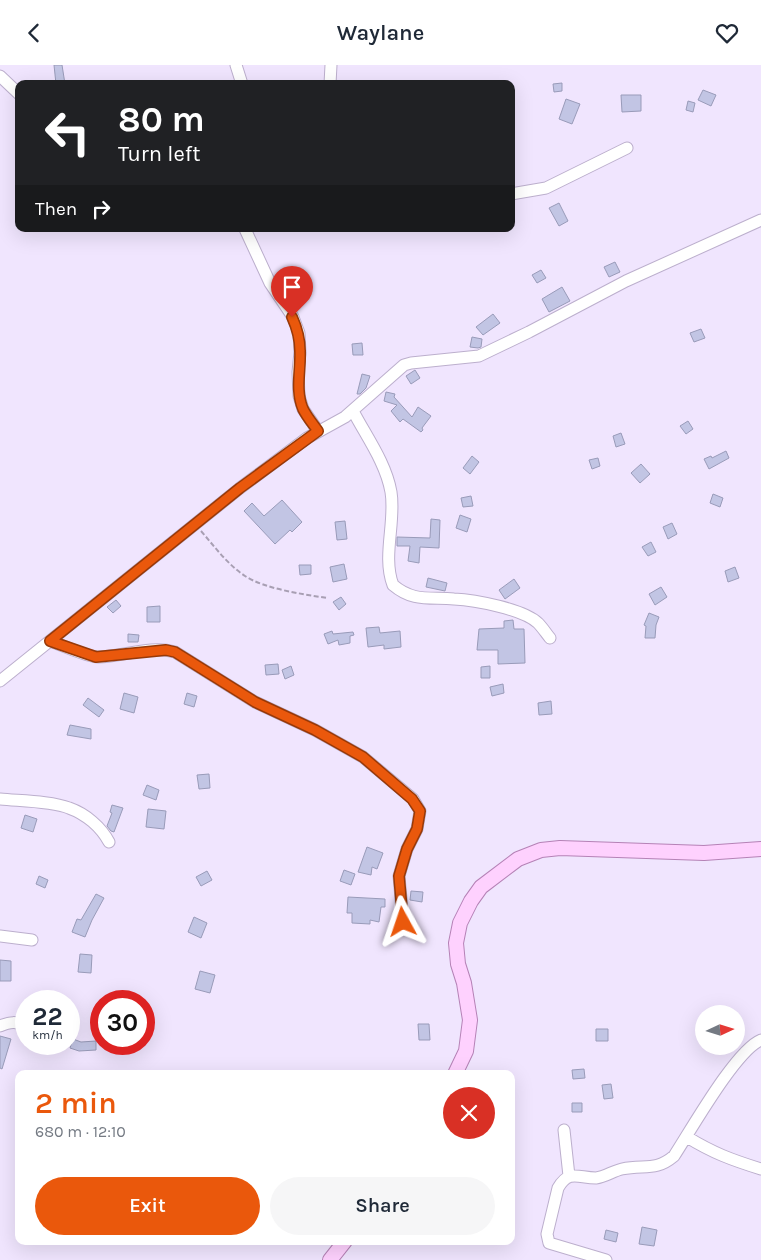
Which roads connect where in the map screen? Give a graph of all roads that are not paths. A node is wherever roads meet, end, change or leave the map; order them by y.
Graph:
1 (236, 65) edge
2 (331, 65) edge
3 (0, 76) edge
4 (241, 80) edge
5 (330, 80) edge
6 (15, 90) edge
7 (627, 148) dead end
8 (515, 193) edge
9 (761, 220) edge
10 (249, 232) edge
11 (353, 411) junction
12 (318, 431) junction
13 (550, 638) dead end
14 (50, 641) junction
15 (0, 681) edge
16 (0, 799) edge
17 (109, 842) dead end
18 (761, 849) edge
19 (403, 922) dead end
20 (0, 937) edge
21 (32, 940) dead end
22 (15, 1022) edge
23 (0, 1026) edge
24 (761, 1040) edge
25 (457, 1070) edge
26 (564, 1130) dead end
27 (687, 1137) junction
28 (761, 1169) edge
29 (570, 1176) junction
30 (342, 1245) edge
31 (330, 1260) edge
32 (606, 1260) edge

1 - 4 street
2 - 5 street
3 - 6 street
7 - 8 street
9 - 11 street
10 - 12 street
11 - 12 street
11 - 13 street
12 - 14 street
14 - 15 street
14 - 19 street
16 - 17 street
18 - 25 main road
20 - 21 street
22 - 23 street
24 - 27 street
26 - 29 street
27 - 28 street
27 - 29 street
29 - 32 street
30 - 31 main road

